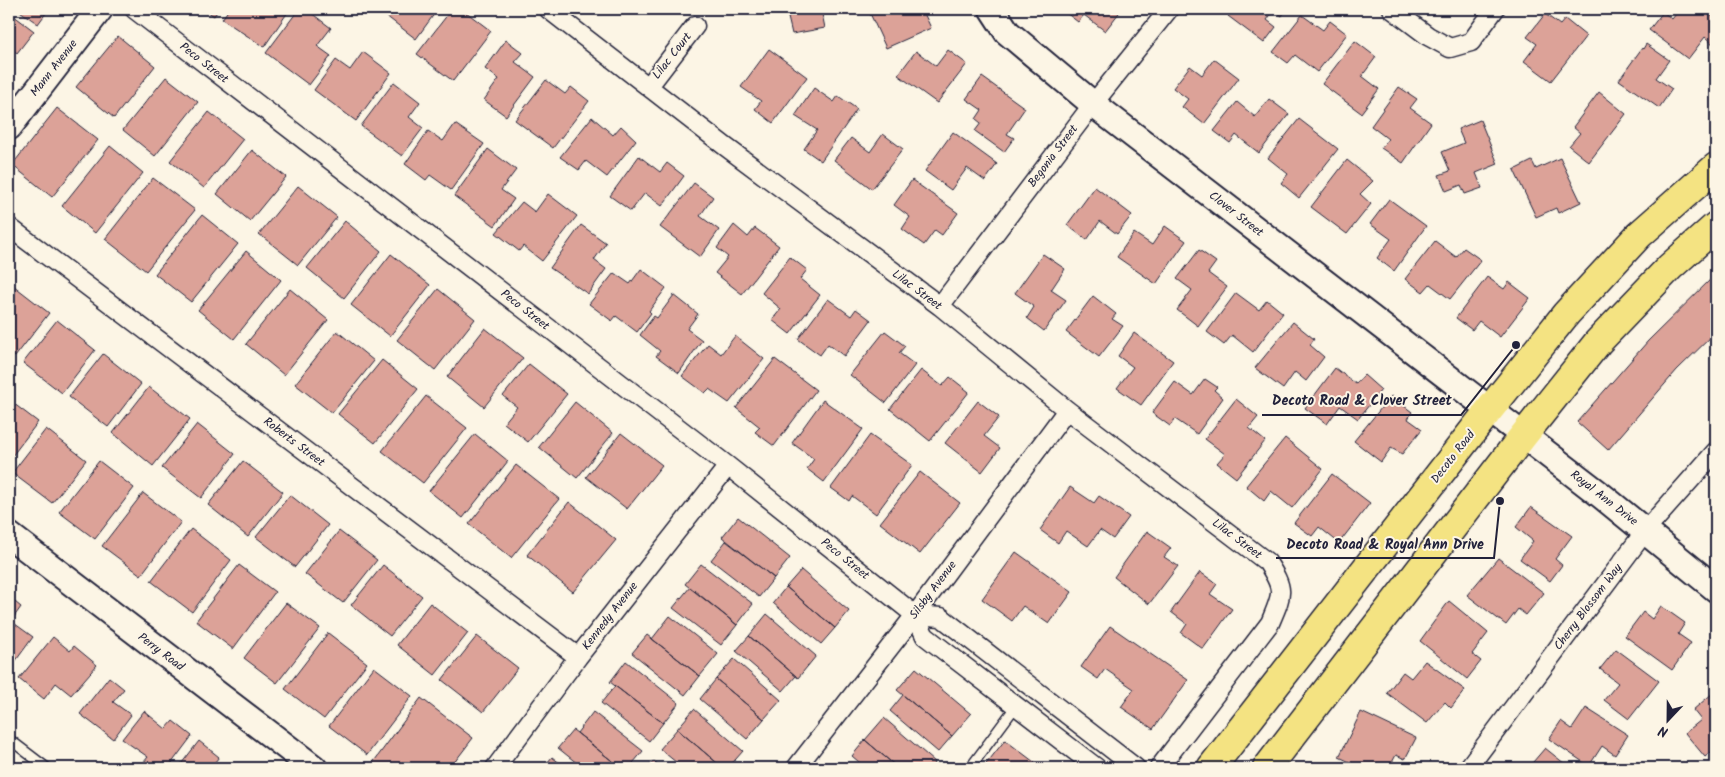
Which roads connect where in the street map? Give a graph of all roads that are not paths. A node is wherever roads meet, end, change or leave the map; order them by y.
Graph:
1 (100, 9) edge
2 (134, 9) edge
3 (548, 9) edge
4 (992, 9) edge
5 (1169, 9) edge
6 (1392, 9) edge
7 (1495, 9) edge
8 (695, 26) dead end
9 (648, 86) junction
10 (1093, 104) junction
11 (9, 127) edge
12 (1716, 167) edge
13 (1716, 226) edge
14 (9, 227) edge
15 (940, 306) junction
16 (1490, 409) junction
17 (1067, 410) junction
18 (1523, 436) junction
19 (1716, 451) edge
20 (728, 466) junction
21 (1646, 530) junction
22 (9, 535) edge
23 (1716, 589) edge
24 (915, 615) junction
25 (578, 657) junction
26 (1016, 706) junction
27 (9, 739) edge
28 (46, 768) edge
29 (314, 768) edge
30 (495, 768) edge
31 (796, 768) edge
32 (970, 768) edge
33 (1096, 768) edge
34 (1136, 768) edge
35 (1159, 768) edge
36 (1211, 768) edge
37 (1266, 768) edge
38 (1468, 768) edge

1 - 11 street, Mann Avenue
2 - 20 street, Peco Street
3 - 9 street, Lilac Street
4 - 10 street, Clover Street
5 - 10 street, Begonia Street
6 - 7 street
8 - 9 street, Lilac Court
9 - 15 street, Lilac Street
10 - 15 street, Begonia Street
10 - 16 street, Clover Street
12 - 16 main road, Decoto Road
13 - 18 main road
14 - 25 street, Roberts Street
15 - 17 street, Lilac Street
16 - 18 street, Royal Ann Drive
16 - 36 main road, Decoto Road
17 - 24 street, Silsby Avenue
17 - 35 street, Lilac Street
18 - 21 street, Royal Ann Drive
18 - 37 main road
19 - 21 street, Cherry Blossom Way
20 - 24 street, Peco Street
20 - 25 street, Kennedy Avenue
21 - 23 street, Royal Ann Drive
21 - 38 street, Cherry Blossom Way
22 - 29 street, Perry Road
24 - 26 street, Peco Street
24 - 31 street, Silsby Avenue
24 - 34 street
25 - 30 street, Kennedy Avenue
26 - 32 lane
26 - 33 street, Peco Street
27 - 28 lane

